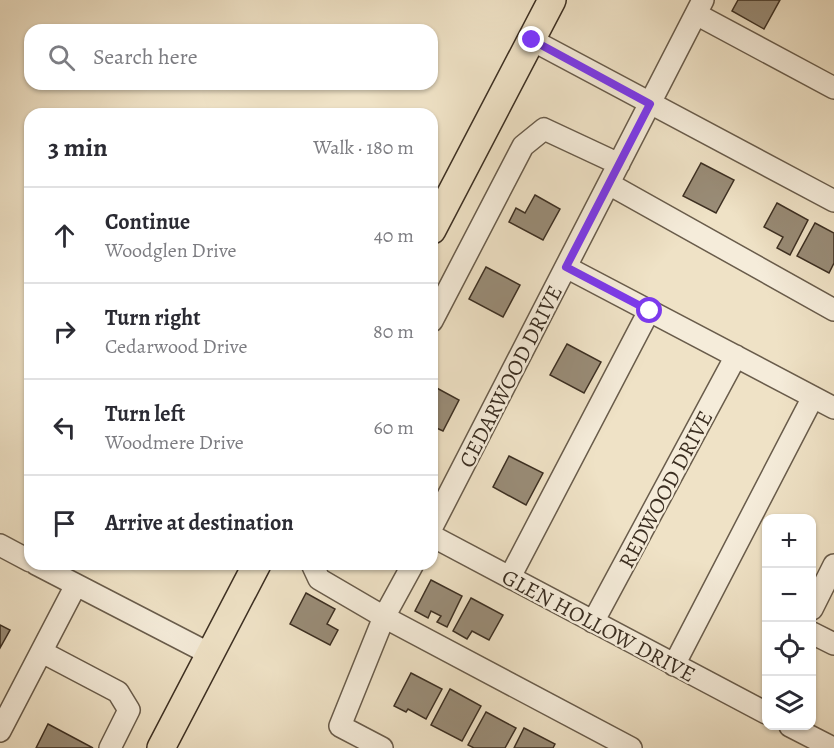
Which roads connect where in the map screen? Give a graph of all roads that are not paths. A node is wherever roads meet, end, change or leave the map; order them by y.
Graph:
1 (552, 0) edge
2 (699, 7) edge
3 (532, 40) junction
4 (834, 88) edge
5 (650, 104) junction
6 (619, 164) junction
7 (609, 184) junction
8 (834, 201) edge
9 (438, 219) edge
10 (566, 267) junction
11 (438, 309) edge
12 (834, 310) edge
13 (650, 311) junction
14 (736, 356) junction
15 (813, 397) junction
16 (834, 408) edge
17 (438, 514) edge
18 (438, 539) edge
19 (0, 545) edge
20 (24, 558) edge
21 (834, 565) edge
22 (47, 570) edge
23 (254, 570) edge
24 (315, 570) edge
25 (410, 570) edge
26 (510, 578) junction
27 (76, 585) junction
28 (816, 601) edge
29 (384, 617) junction
30 (593, 622) junction
31 (816, 635) edge
32 (834, 644) edge
33 (42, 652) junction
34 (210, 654) junction
35 (674, 665) junction
36 (762, 704) edge
37 (798, 730) edge
38 (0, 731) edge
39 (110, 748) edge
40 (161, 748) edge
41 (382, 748) edge
42 (631, 748) edge
43 (833, 748) edge

1 - 3 main road
2 - 4 street
2 - 5 street, CEDARWOOD DRIVE
3 - 5 street
3 - 9 main road
5 - 6 street, CEDARWOOD DRIVE
5 - 8 street
6 - 7 street, CEDARWOOD DRIVE
6 - 11 street
7 - 10 street, CEDARWOOD DRIVE
7 - 12 street
10 - 13 street
10 - 17 street, CEDARWOOD DRIVE
13 - 14 street
13 - 26 street
14 - 15 street
14 - 30 street, REDWOOD DRIVE
15 - 16 street
15 - 35 street
18 - 26 street, GLEN HOLLOW DRIVE
19 - 20 street
21 - 28 street
22 - 27 street
23 - 34 main road
24 - 29 street
25 - 29 street
26 - 30 street, GLEN HOLLOW DRIVE
27 - 33 street
27 - 34 street
29 - 41 street
29 - 42 street
30 - 35 street, GLEN HOLLOW DRIVE
31 - 32 street
33 - 38 street
33 - 39 street
34 - 40 main road
35 - 36 street, GLEN HOLLOW DRIVE
37 - 43 street

